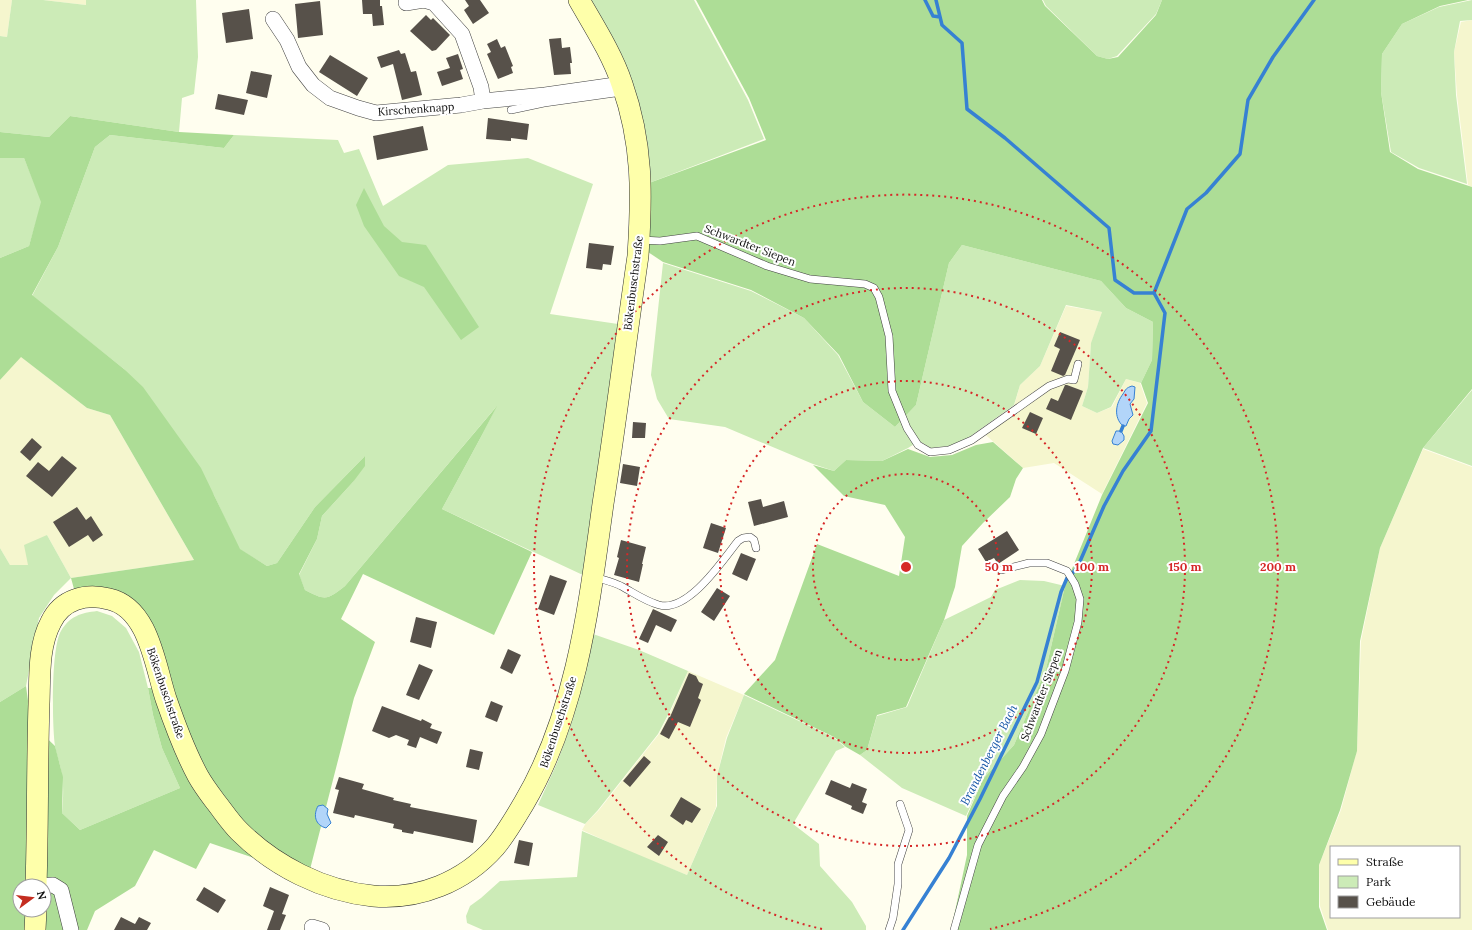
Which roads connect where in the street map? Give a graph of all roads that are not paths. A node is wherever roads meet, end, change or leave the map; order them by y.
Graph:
1 (579, 0) edge
2 (406, 3) dead end
3 (273, 19) dead end
4 (623, 88) junction
5 (483, 101) junction
6 (511, 110) dead end
7 (639, 240) junction
8 (1078, 364) dead end
9 (756, 548) dead end
10 (1001, 570) dead end
11 (593, 576) junction
12 (900, 804) dead end
13 (37, 878) edge
14 (52, 885) edge
15 (36, 918) edge
16 (35, 930) edge
17 (71, 930) edge
18 (889, 930) edge
19 (954, 930) edge

1 - 4 main road, Bökenbuschstraße
2 - 5 street
3 - 5 street, Kirschenknapp
4 - 5 street, Kirschenknapp
4 - 6 lane
4 - 7 main road, Bökenbuschstraße
7 - 8 lane, Schwardter Siepen
7 - 11 main road, Bökenbuschstraße
9 - 11 lane
10 - 19 lane, Schwardter Siepen
11 - 13 main road, Bökenbuschstraße
12 - 18 lane
14 - 17 street, Bökenbuschstraße
15 - 16 main road

